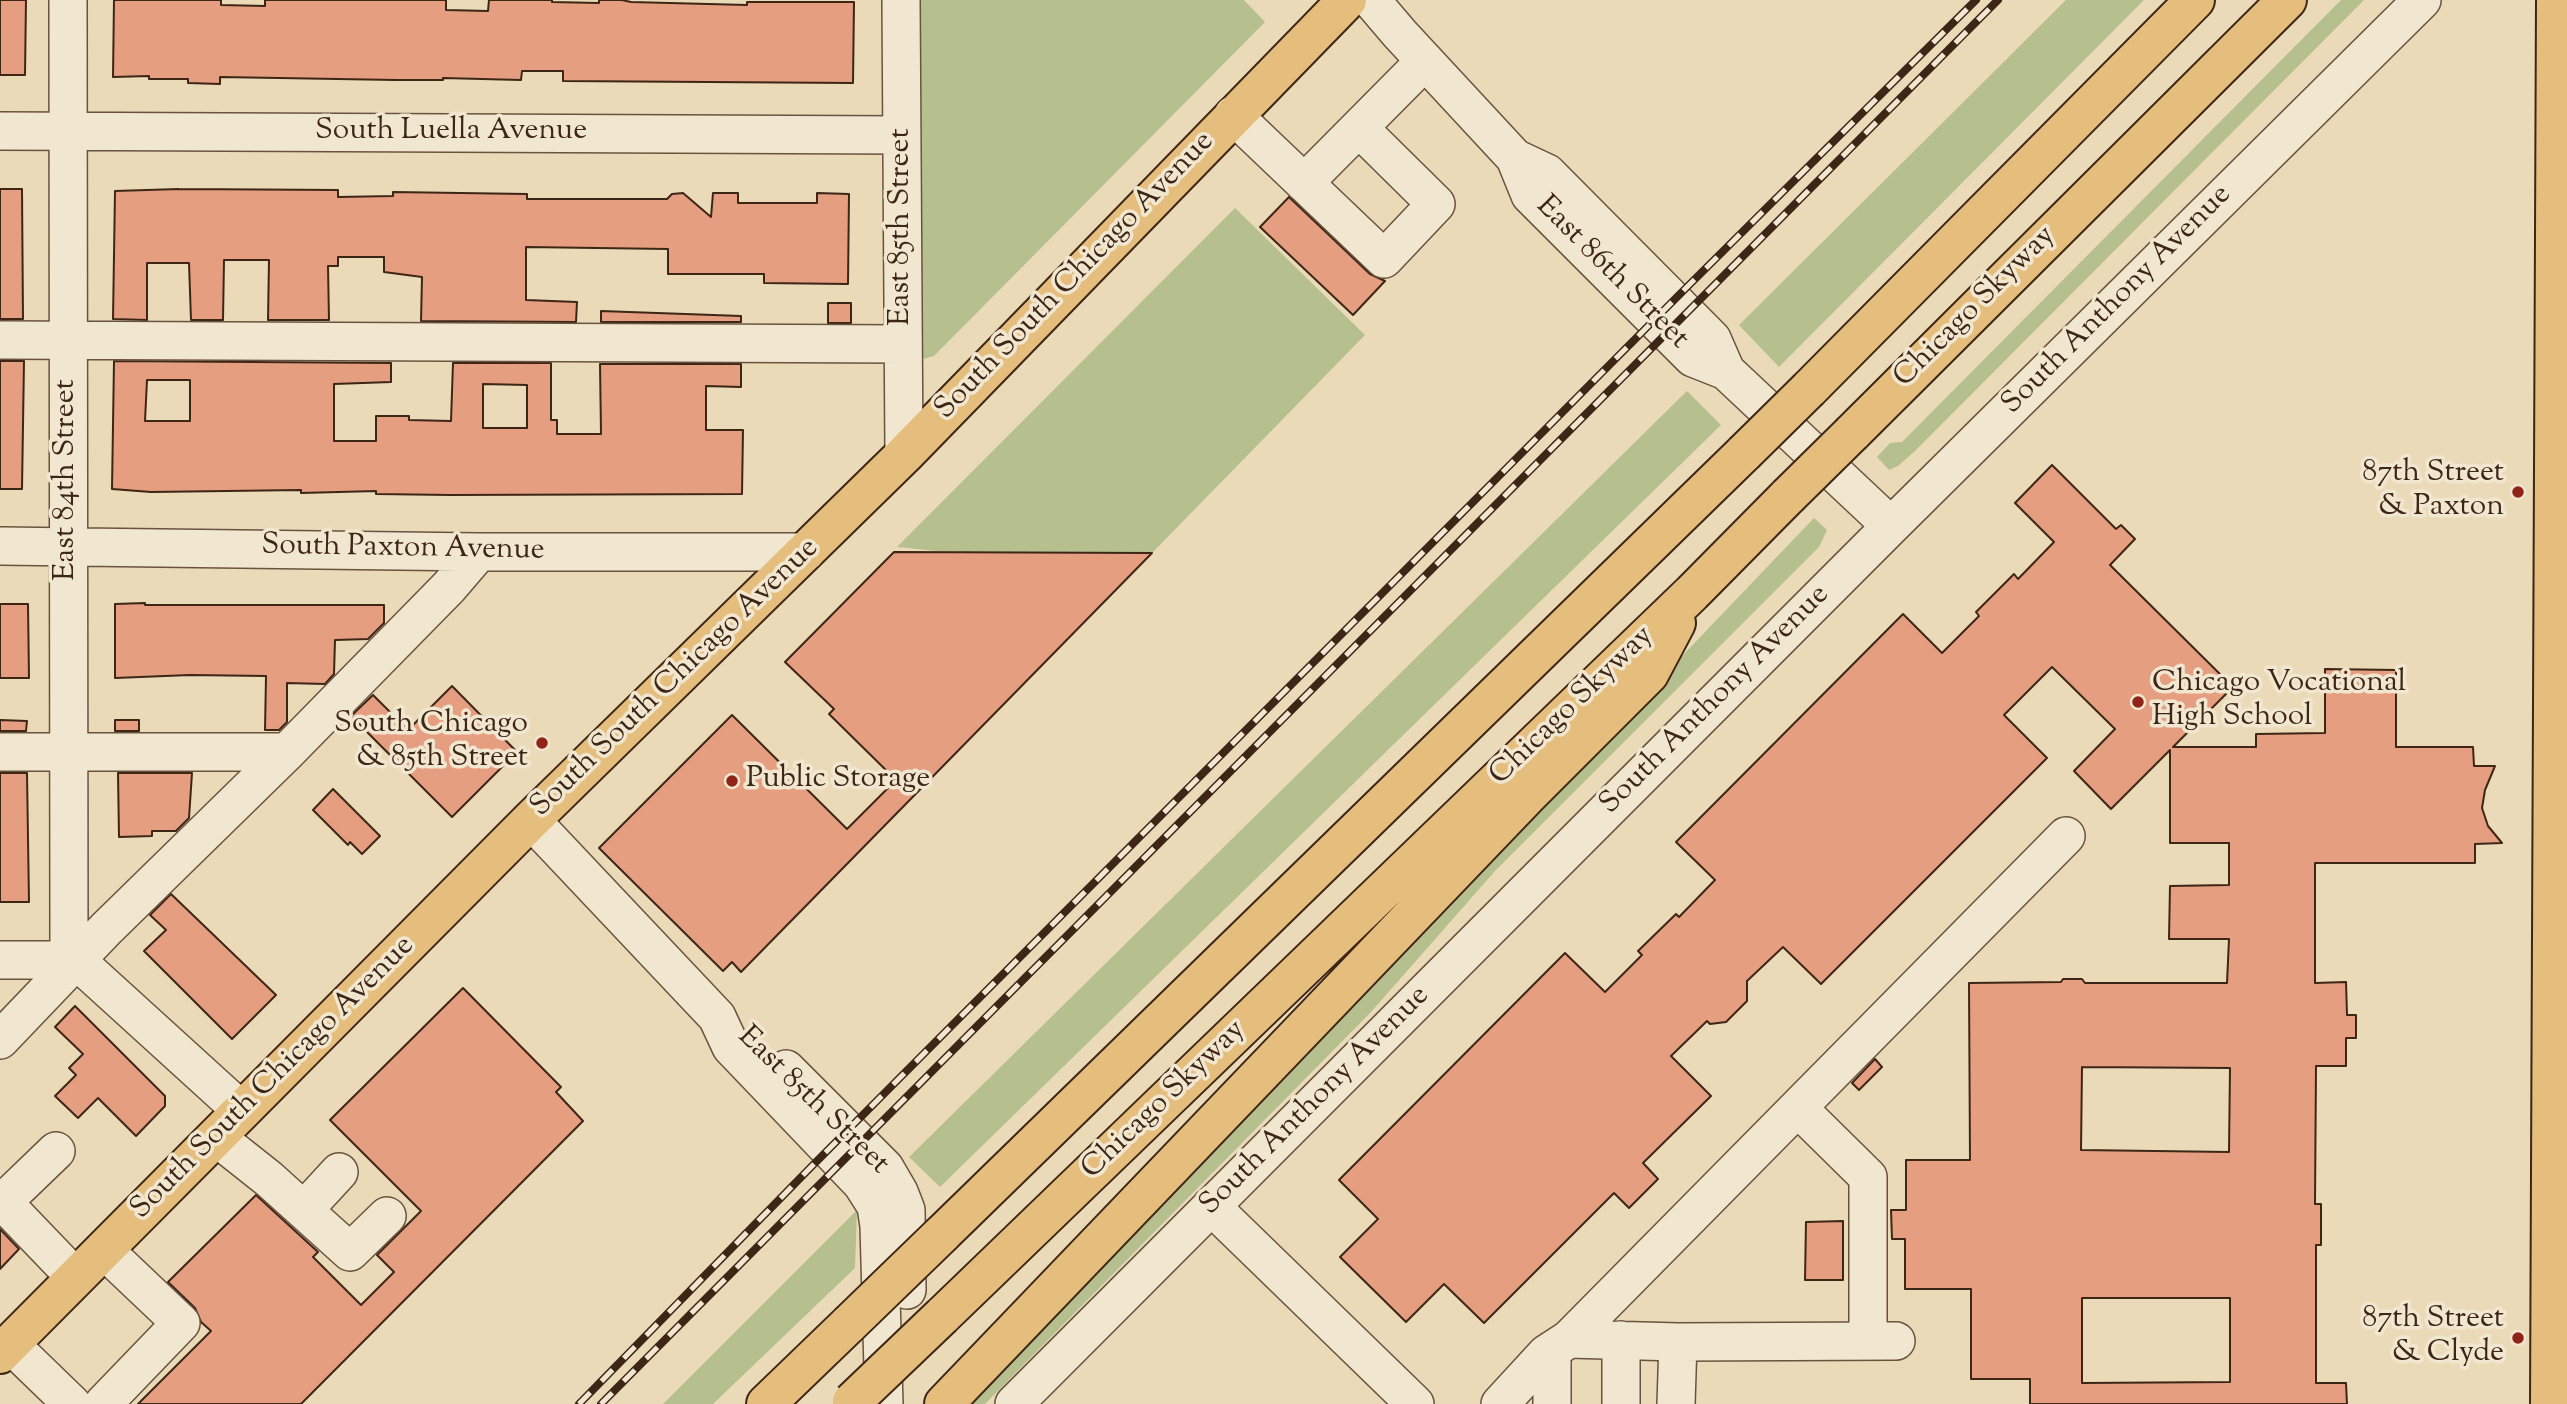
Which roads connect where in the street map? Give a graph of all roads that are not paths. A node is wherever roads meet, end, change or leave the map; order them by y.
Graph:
1 (68, 0) edge
2 (901, 0) edge
3 (1348, 0) edge
4 (1371, 0) edge
5 (2195, 0) edge
6 (2287, 0) edge
7 (2422, 0) edge
8 (2556, 0) edge
9 (1425, 61) junction
10 (1233, 115) junction
11 (1359, 128) junction
12 (0, 131) edge
13 (68, 131) junction
14 (902, 135) junction
15 (2561, 143) edge
16 (1304, 183) junction
17 (0, 340) edge
18 (68, 340) junction
19 (903, 344) junction
20 (904, 454) junction
21 (1891, 526) junction
22 (0, 546) edge
23 (68, 547) junction
24 (479, 552) junction
25 (806, 552) junction
26 (2560, 559) edge
27 (1692, 593) junction
28 (0, 752) edge
29 (69, 752) junction
30 (287, 752) junction
31 (531, 820) junction
32 (2066, 836) dead end
33 (0, 960) edge
34 (73, 960) junction
35 (2559, 977) edge
36 (716, 1017) junction
37 (0, 1040) edge
38 (1798, 1108) junction
39 (229, 1124) junction
40 (56, 1151) dead end
41 (339, 1172) dead end
42 (1212, 1206) junction
43 (304, 1210) junction
44 (387, 1216) dead end
45 (104, 1250) junction
46 (76, 1278) junction
47 (1621, 1340) junction
48 (1678, 1342) junction
49 (1560, 1345) junction
50 (5, 1349) edge
51 (2556, 1391) edge
52 (862, 1403) edge
53 (72, 1404) edge
54 (103, 1404) edge
55 (766, 1404) edge
56 (908, 1404) edge
57 (944, 1404) edge
58 (1014, 1404) edge
59 (1415, 1404) edge
60 (1500, 1404) edge
61 (1552, 1404) edge
62 (1621, 1404) edge
63 (1676, 1404) edge

1 - 13 street, East 84th Street
2 - 14 street, East 85th Street
3 - 10 main road, South South Chicago Avenue
4 - 9 street, East 86th Street
5 - 55 main road, Chicago Skyway, bridge
6 - 27 main road, Chicago Skyway, bridge
7 - 21 street, South Anthony Avenue
8 - 15 main road
9 - 11 street
9 - 21 street, East 86th Street
10 - 16 street
10 - 20 main road, South South Chicago Avenue
11 - 16 street
11 - 16 street
12 - 13 street, South Luella Avenue
13 - 14 street, South Luella Avenue
13 - 18 street, East 84th Street
14 - 19 street, East 85th Street
15 - 26 main road
17 - 18 street
18 - 19 street
18 - 23 street, East 84th Street
19 - 20 street, East 85th Street
20 - 25 main road, South South Chicago Avenue
21 - 42 street, South Anthony Avenue
22 - 23 street, South Paxton Avenue
23 - 24 street, South Paxton Avenue
23 - 29 street, East 84th Street
24 - 25 street, South Paxton Avenue
24 - 30 street
25 - 31 main road, South South Chicago Avenue
26 - 35 main road
27 - 52 main road, Chicago Skyway, bridge
27 - 57 main road
28 - 29 street
29 - 30 street
29 - 34 street, East 84th Street
30 - 34 street
31 - 36 street, East 85th Street
31 - 39 main road, South South Chicago Avenue
32 - 38 street
33 - 34 street
34 - 37 street
34 - 39 street
35 - 51 main road
36 - 52 street, East 85th Street
36 - 56 street, East 85th Street
38 - 48 street
38 - 49 street
39 - 43 street
39 - 45 main road, South South Chicago Avenue
40 - 46 street
41 - 43 street
42 - 58 street, South Anthony Avenue
42 - 59 street
43 - 44 street
45 - 46 main road, South South Chicago Avenue
45 - 54 street
46 - 50 main road, South South Chicago Avenue
47 - 48 street
47 - 49 street
47 - 62 street
48 - 63 street
49 - 60 street
49 - 61 street
50 - 53 street

